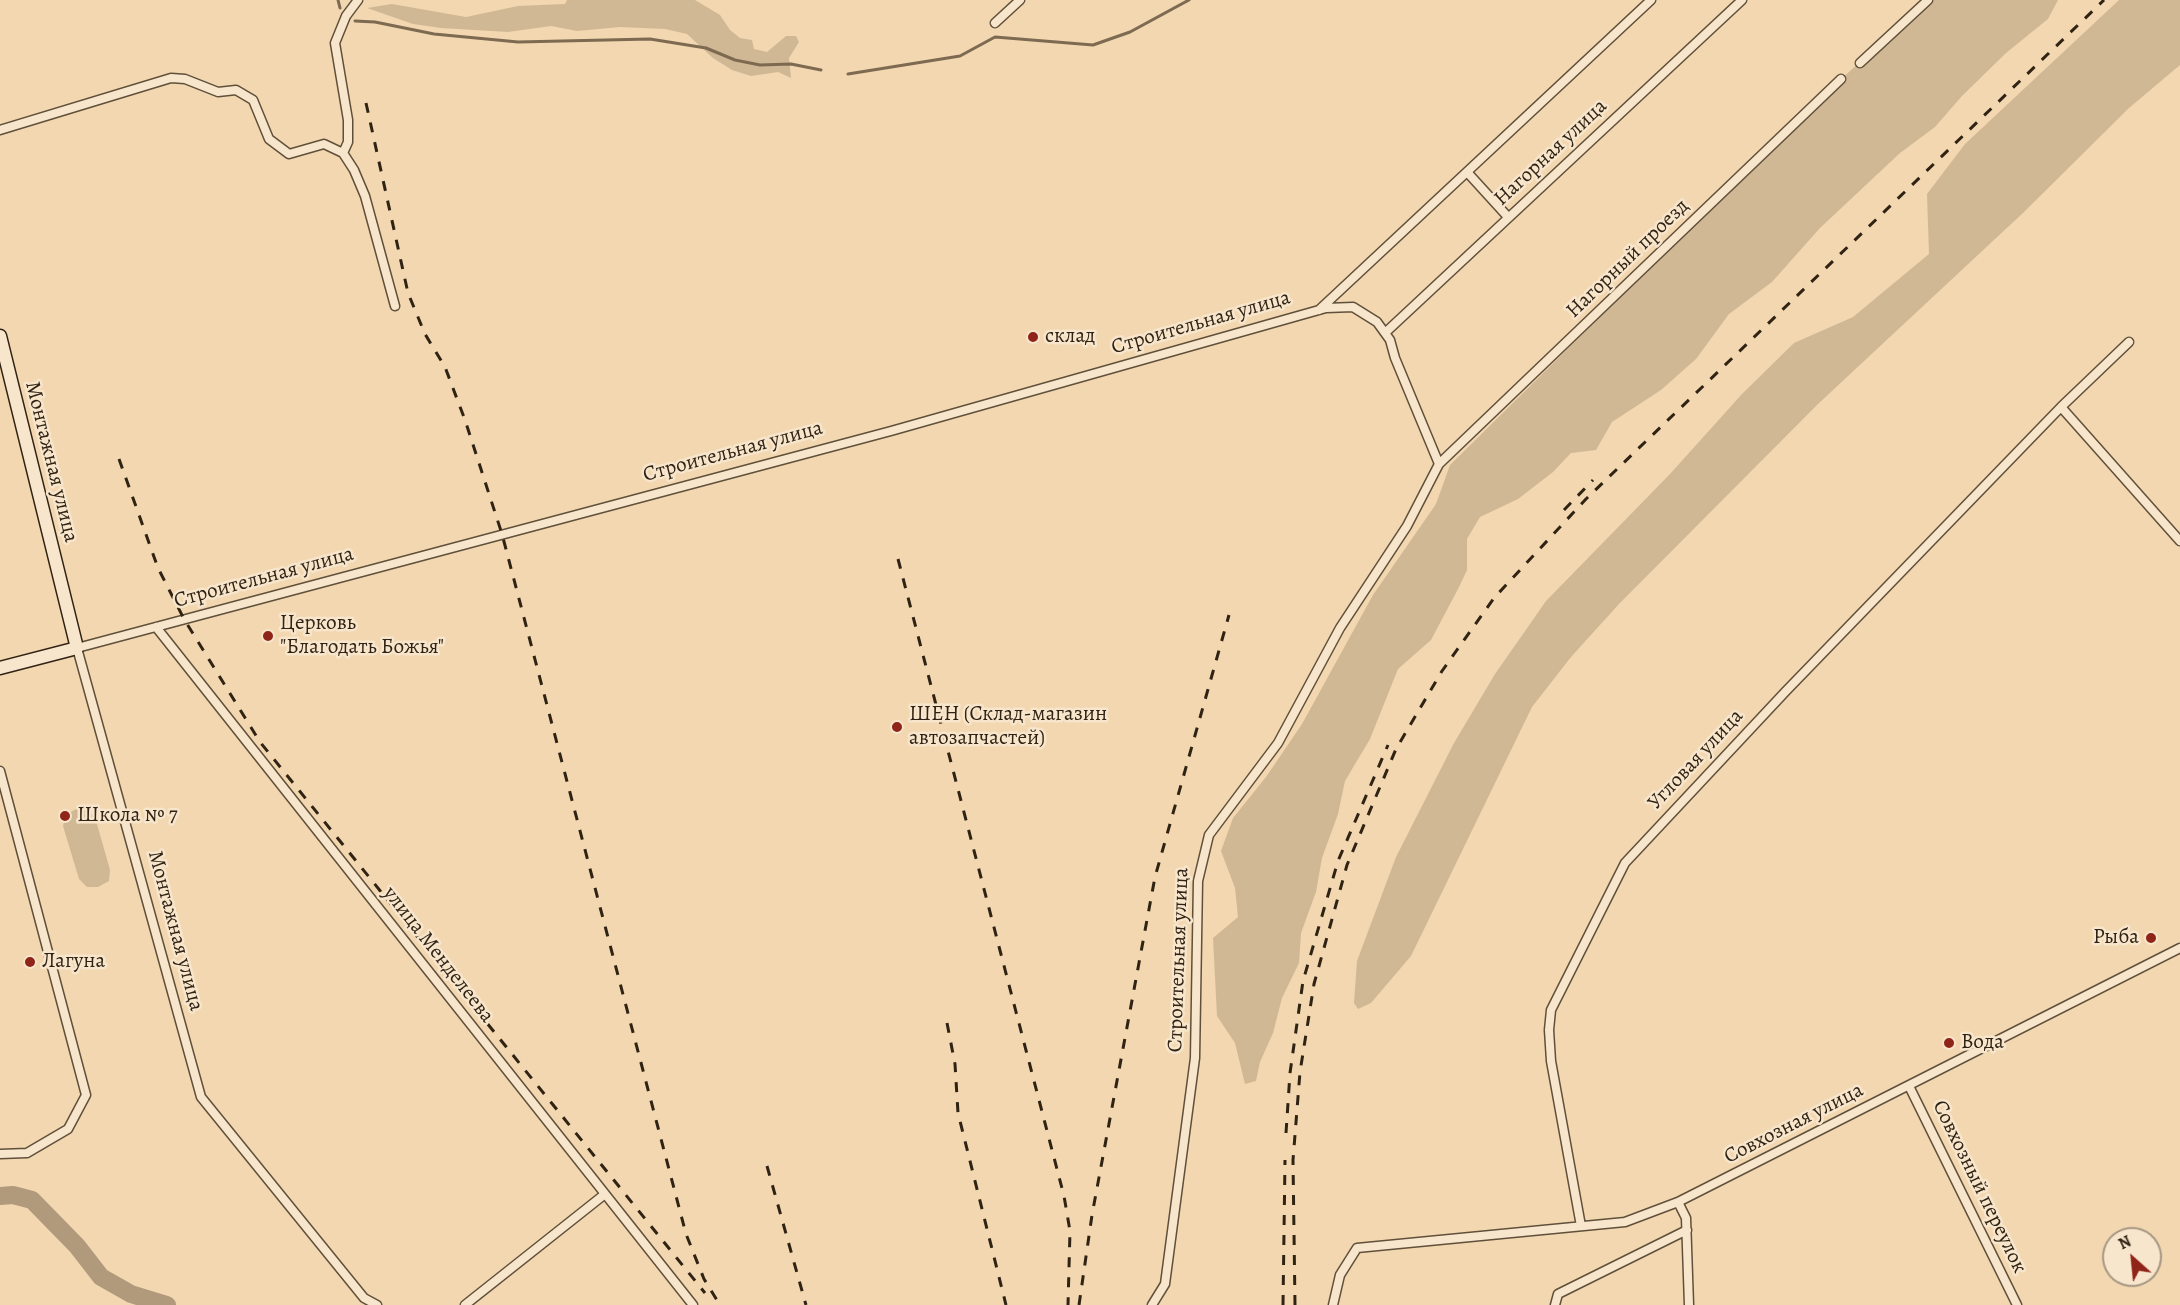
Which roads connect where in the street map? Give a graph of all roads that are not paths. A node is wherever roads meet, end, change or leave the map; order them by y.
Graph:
1 (358, 0) edge
2 (1020, 0) edge
3 (1651, 0) edge
4 (1742, 0) edge
5 (1928, 0) edge
6 (994, 23) dead end
7 (1860, 63) dead end
8 (1841, 79) dead end
9 (0, 130) edge
10 (343, 153) junction
11 (1467, 172) junction
12 (1508, 217) junction
13 (396, 306) dead end
14 (1319, 310) junction
15 (1386, 332) junction
16 (0, 336) edge
17 (2129, 342) dead end
18 (2061, 407) junction
19 (1439, 464) junction
20 (2180, 541) edge
21 (156, 627) junction
22 (77, 648) junction
23 (0, 668) edge
24 (0, 771) edge
25 (2180, 948) edge
26 (1909, 1086) junction
27 (0, 1154) edge
28 (605, 1194) junction
29 (1678, 1202) junction
30 (1581, 1226) junction
31 (1687, 1230) junction
32 (1555, 1303) edge
33 (377, 1305) edge
34 (465, 1305) edge
35 (693, 1305) edge
36 (1152, 1305) edge
37 (1334, 1305) edge
38 (1689, 1305) edge
39 (2017, 1305) edge

1 - 10 street
2 - 6 street
3 - 11 street
4 - 12 street, Нагорная улица
5 - 7 street
8 - 19 street, Нагорный проезд
9 - 10 street
10 - 13 street
11 - 12 street
11 - 14 street
12 - 15 street, Нагорная улица
14 - 15 street, Строительная улица
14 - 21 street, Строительная улица
15 - 19 street, Строительная улица
16 - 22 street, Монтажная улица
17 - 18 street, Угловая улица
18 - 20 street
18 - 30 street, Угловая улица
19 - 36 street, Строительная улица
21 - 22 street, Строительная улица
21 - 28 street, улица Менделеева
22 - 23 street, Строительная улица
22 - 33 street, Монтажная улица
24 - 27 street
25 - 26 street, Совхозная улица
26 - 29 street, Совхозная улица
26 - 39 street, Совхозный переулок
28 - 34 street
28 - 35 street, улица Менделеева
29 - 30 street, Совхозная улица
29 - 31 street
30 - 37 street, Совхозная улица
31 - 32 street
31 - 38 street

